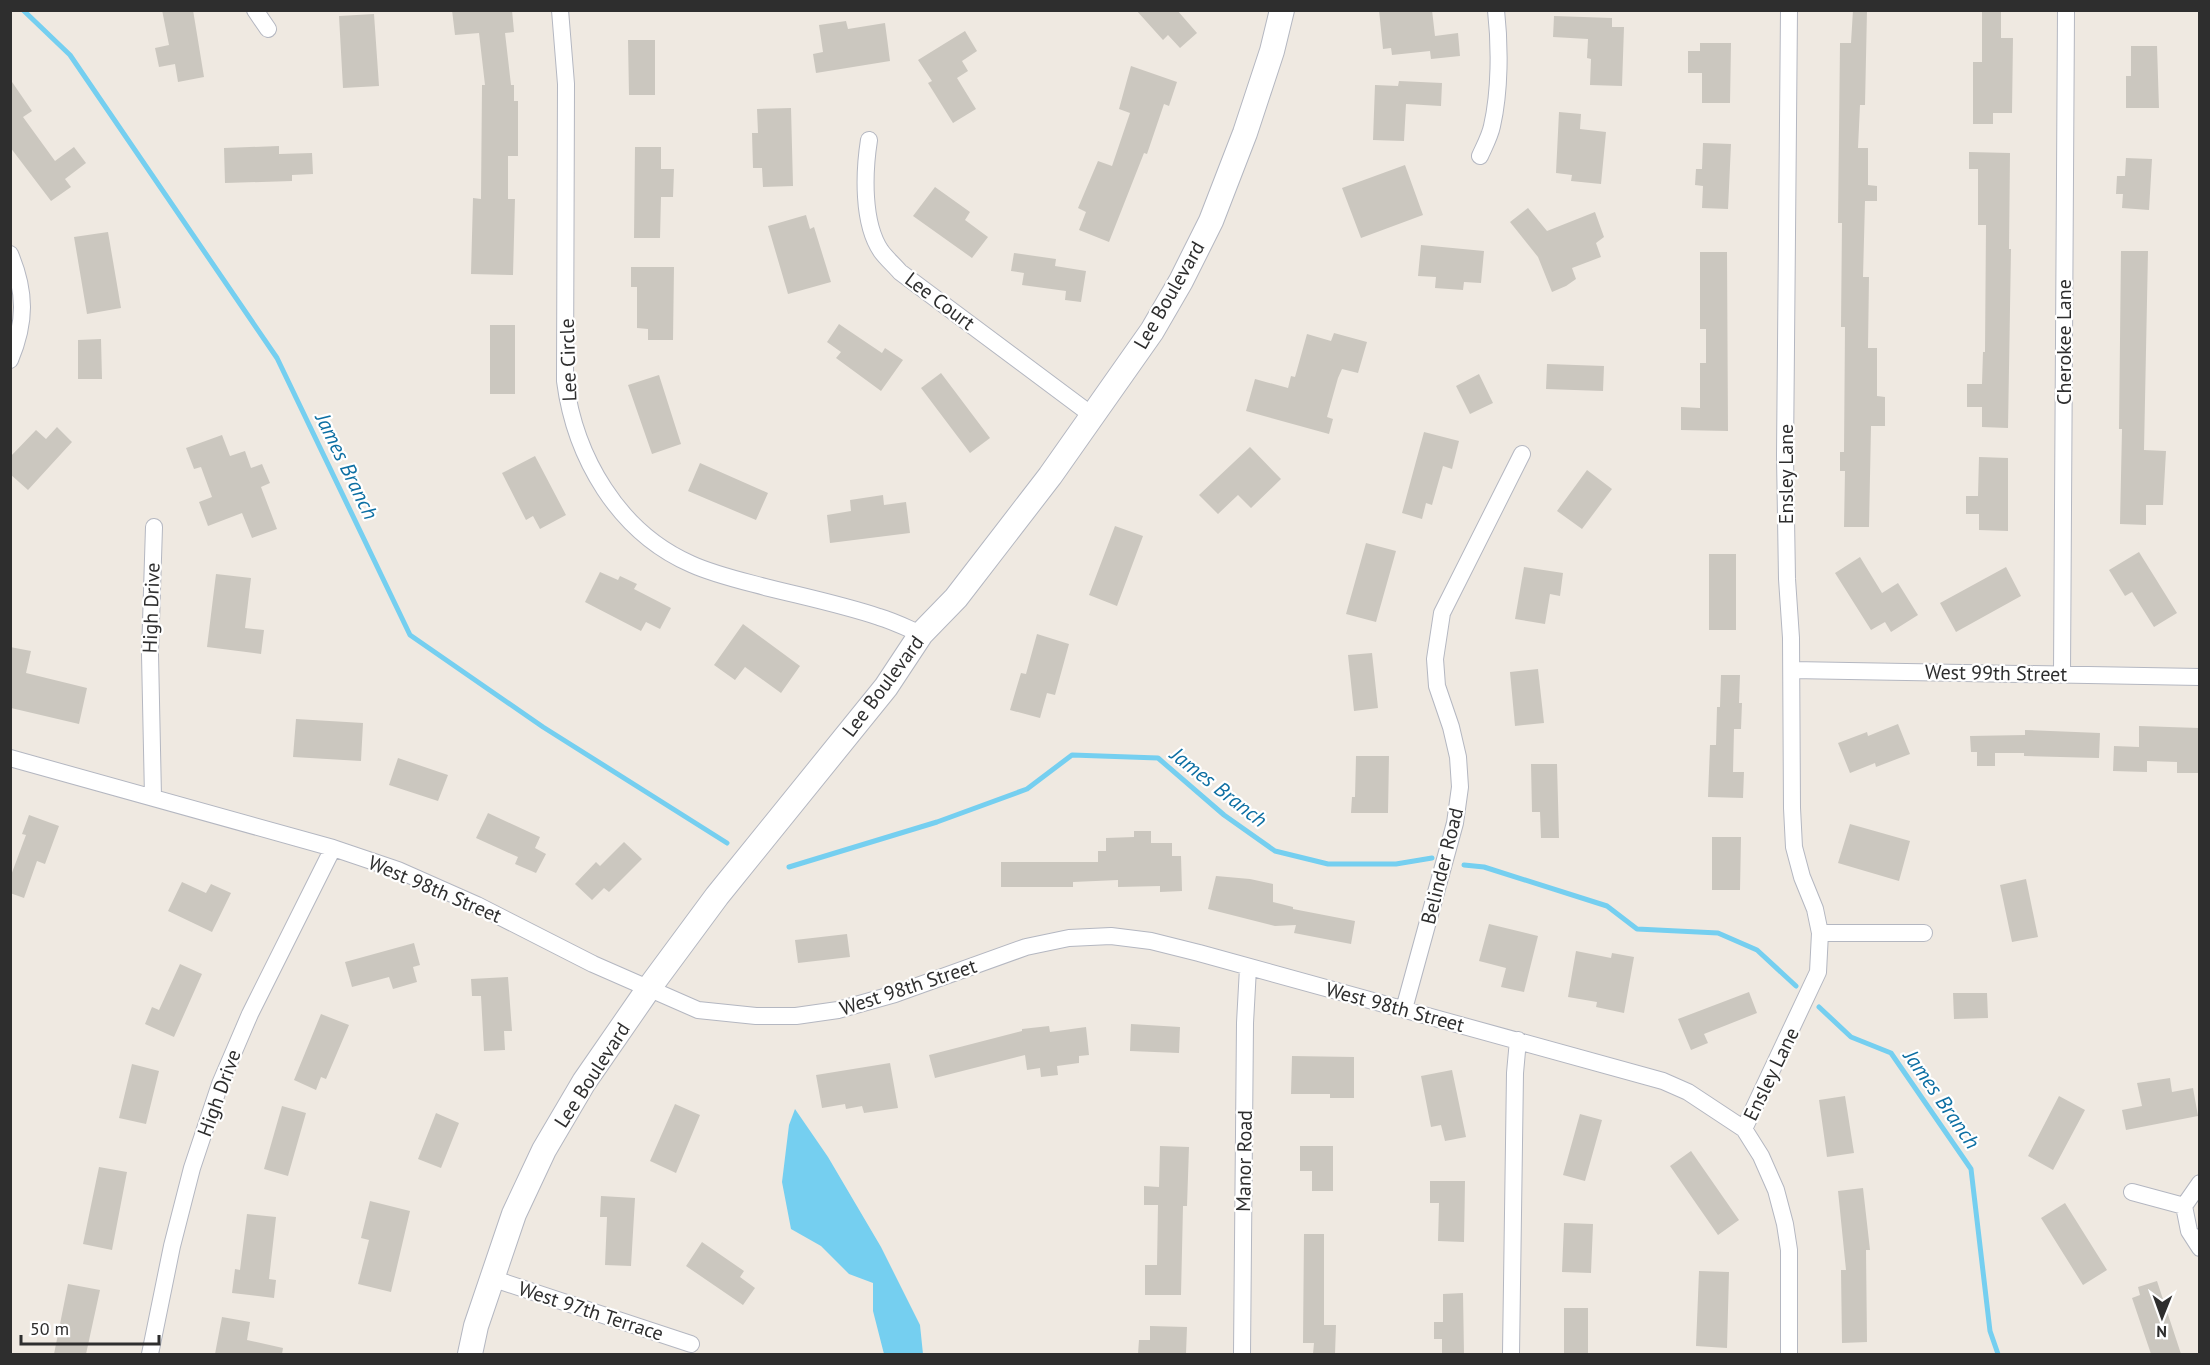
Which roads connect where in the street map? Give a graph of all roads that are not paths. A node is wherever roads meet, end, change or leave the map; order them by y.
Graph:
1 (255, 10) edge
2 (560, 10) edge
3 (1282, 10) edge
4 (1496, 10) edge
5 (1789, 10) edge
6 (2066, 10) edge
7 (268, 29) dead end
8 (869, 140) dead end
9 (1480, 156) dead end
10 (10, 254) edge
11 (10, 360) edge
12 (1093, 416) junction
13 (1522, 454) dead end
14 (154, 527) dead end
15 (921, 634) junction
16 (1792, 670) junction
17 (2062, 674) junction
18 (2199, 677) edge
19 (10, 758) edge
20 (153, 797) junction
21 (333, 848) junction
22 (1820, 933) junction
23 (1924, 933) dead end
24 (1248, 968) junction
25 (649, 988) junction
26 (1404, 1009) junction
27 (1518, 1040) junction
28 (1744, 1129) junction
29 (2199, 1183) edge
30 (2132, 1192) dead end
31 (2184, 1206) junction
32 (2199, 1248) edge
33 (491, 1278) junction
34 (691, 1344) dead end
35 (150, 1354) edge
36 (470, 1354) edge
37 (1242, 1354) edge
38 (1511, 1354) edge
39 (1789, 1354) edge

1 - 7 street
2 - 15 street, Lee Circle
3 - 12 street, Lee Boulevard
4 - 9 street
5 - 16 street, Ensley Lane
6 - 17 street, Cherokee Lane
8 - 12 street, Lee Court
10 - 11 street
12 - 15 street, Lee Boulevard
13 - 26 street, Belinder Road
14 - 20 street, High Drive
15 - 25 street, Lee Boulevard
16 - 17 street, West 99th Street
16 - 22 street, Ensley Lane
17 - 18 street, West 99th Street
19 - 20 street, West 98th Street
20 - 21 street, West 98th Street
21 - 25 street, West 98th Street
21 - 35 street, High Drive
22 - 23 street
22 - 28 street, Ensley Lane
24 - 25 street, West 98th Street
24 - 26 street, West 98th Street
24 - 37 street, Manor Road
25 - 33 street, Lee Boulevard
26 - 27 street, West 98th Street
27 - 28 street, West 98th Street
27 - 38 street
28 - 39 street, Ensley Lane
29 - 31 street
30 - 31 street
31 - 32 street
33 - 34 street, West 97th Terrace
33 - 36 street, Lee Boulevard

